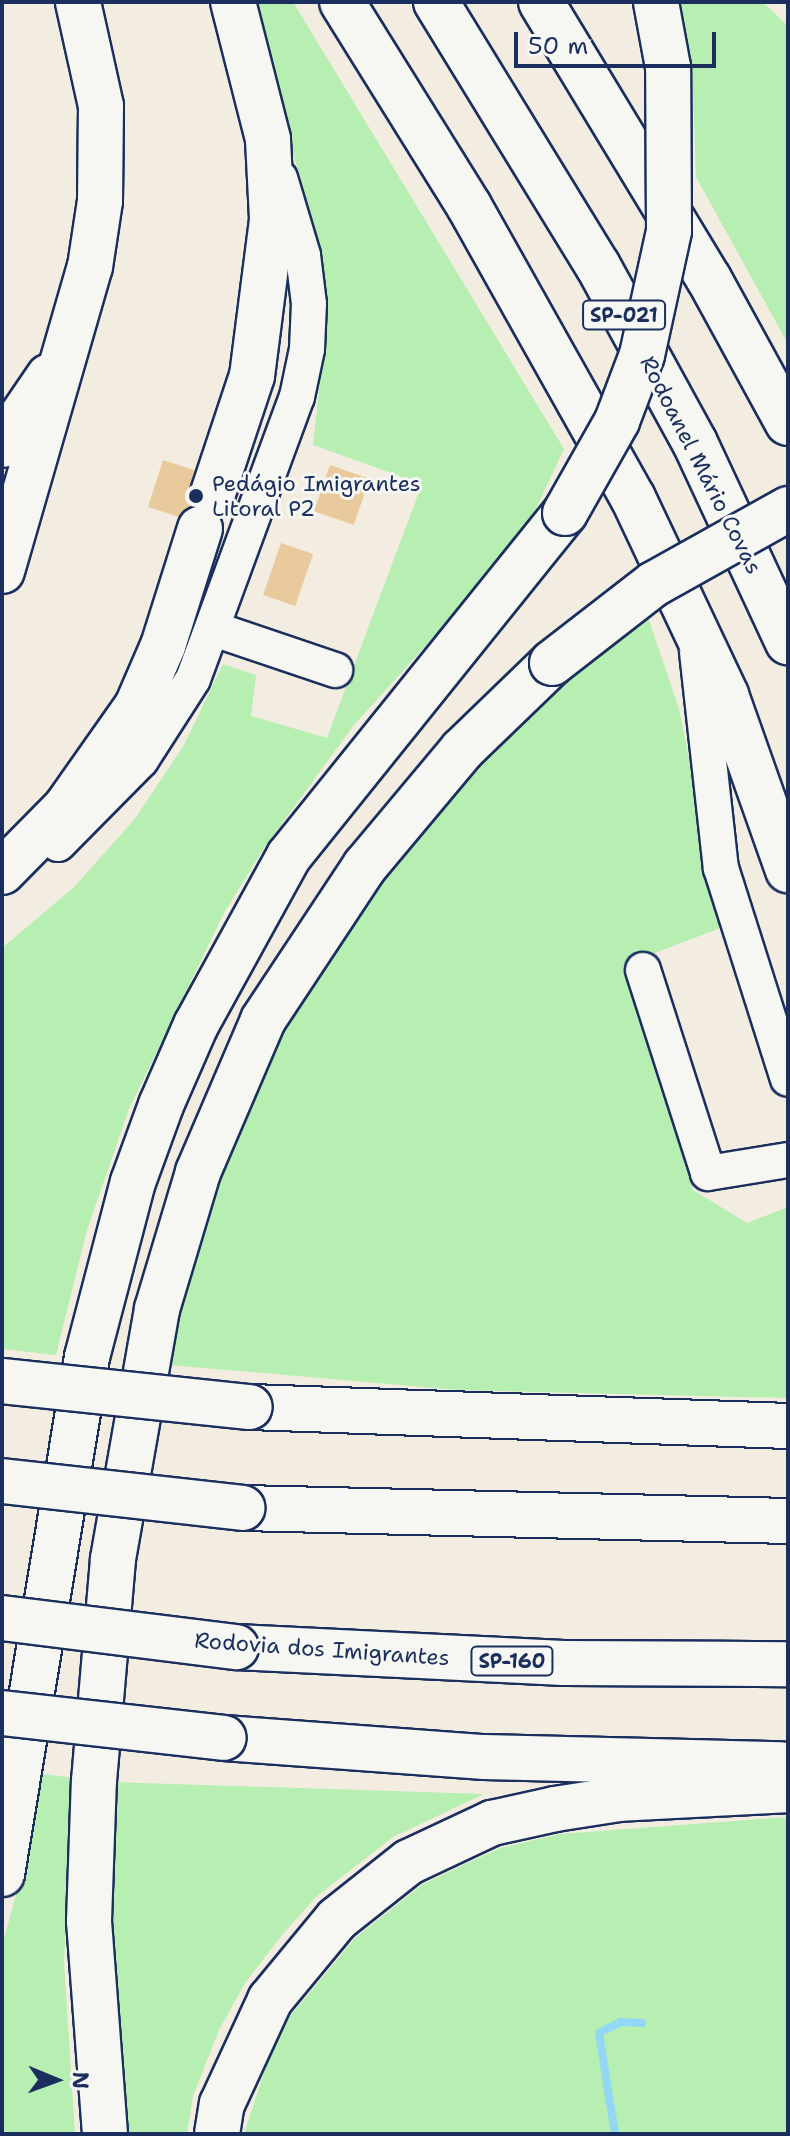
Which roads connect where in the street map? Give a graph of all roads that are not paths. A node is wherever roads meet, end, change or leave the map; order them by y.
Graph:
1 (78, 2) edge
2 (233, 2) edge
3 (342, 2) edge
4 (436, 2) edge
5 (541, 2) edge
6 (656, 2) edge
7 (268, 139) junction
8 (68, 348) junction
9 (788, 423) edge
10 (2, 445) edge
11 (788, 509) edge
12 (2, 571) edge
13 (214, 629) junction
14 (695, 632) junction
15 (788, 642) edge
16 (335, 670) dead end
17 (788, 870) edge
18 (2, 872) edge
19 (2, 881) edge
20 (643, 970) dead end
21 (788, 1079) edge
22 (788, 1160) edge
23 (2, 1381) edge
24 (788, 1426) edge
25 (2, 1481) edge
26 (788, 1521) edge
27 (2, 1618) edge
28 (788, 1664) edge
29 (2, 1713) edge
30 (788, 1764) edge
31 (788, 1790) edge
32 (2, 1874) edge
33 (105, 2134) edge
34 (217, 2134) edge

1 - 8 main road
2 - 7 main road
3 - 14 main road
4 - 15 main road, Rodoanel Mário Covas / SP-021
5 - 9 main road
6 - 32 main road, bridge
7 - 13 lane
7 - 18 main road
8 - 10 main road
8 - 12 main road
11 - 33 main road, bridge
13 - 16 lane
13 - 19 lane
14 - 17 main road
14 - 21 lane
20 - 22 lane
23 - 24 main road, bridge
25 - 26 main road, bridge
27 - 28 main road, Rodovia dos Imigrantes / SP-160, bridge
29 - 30 main road, bridge
31 - 34 main road

